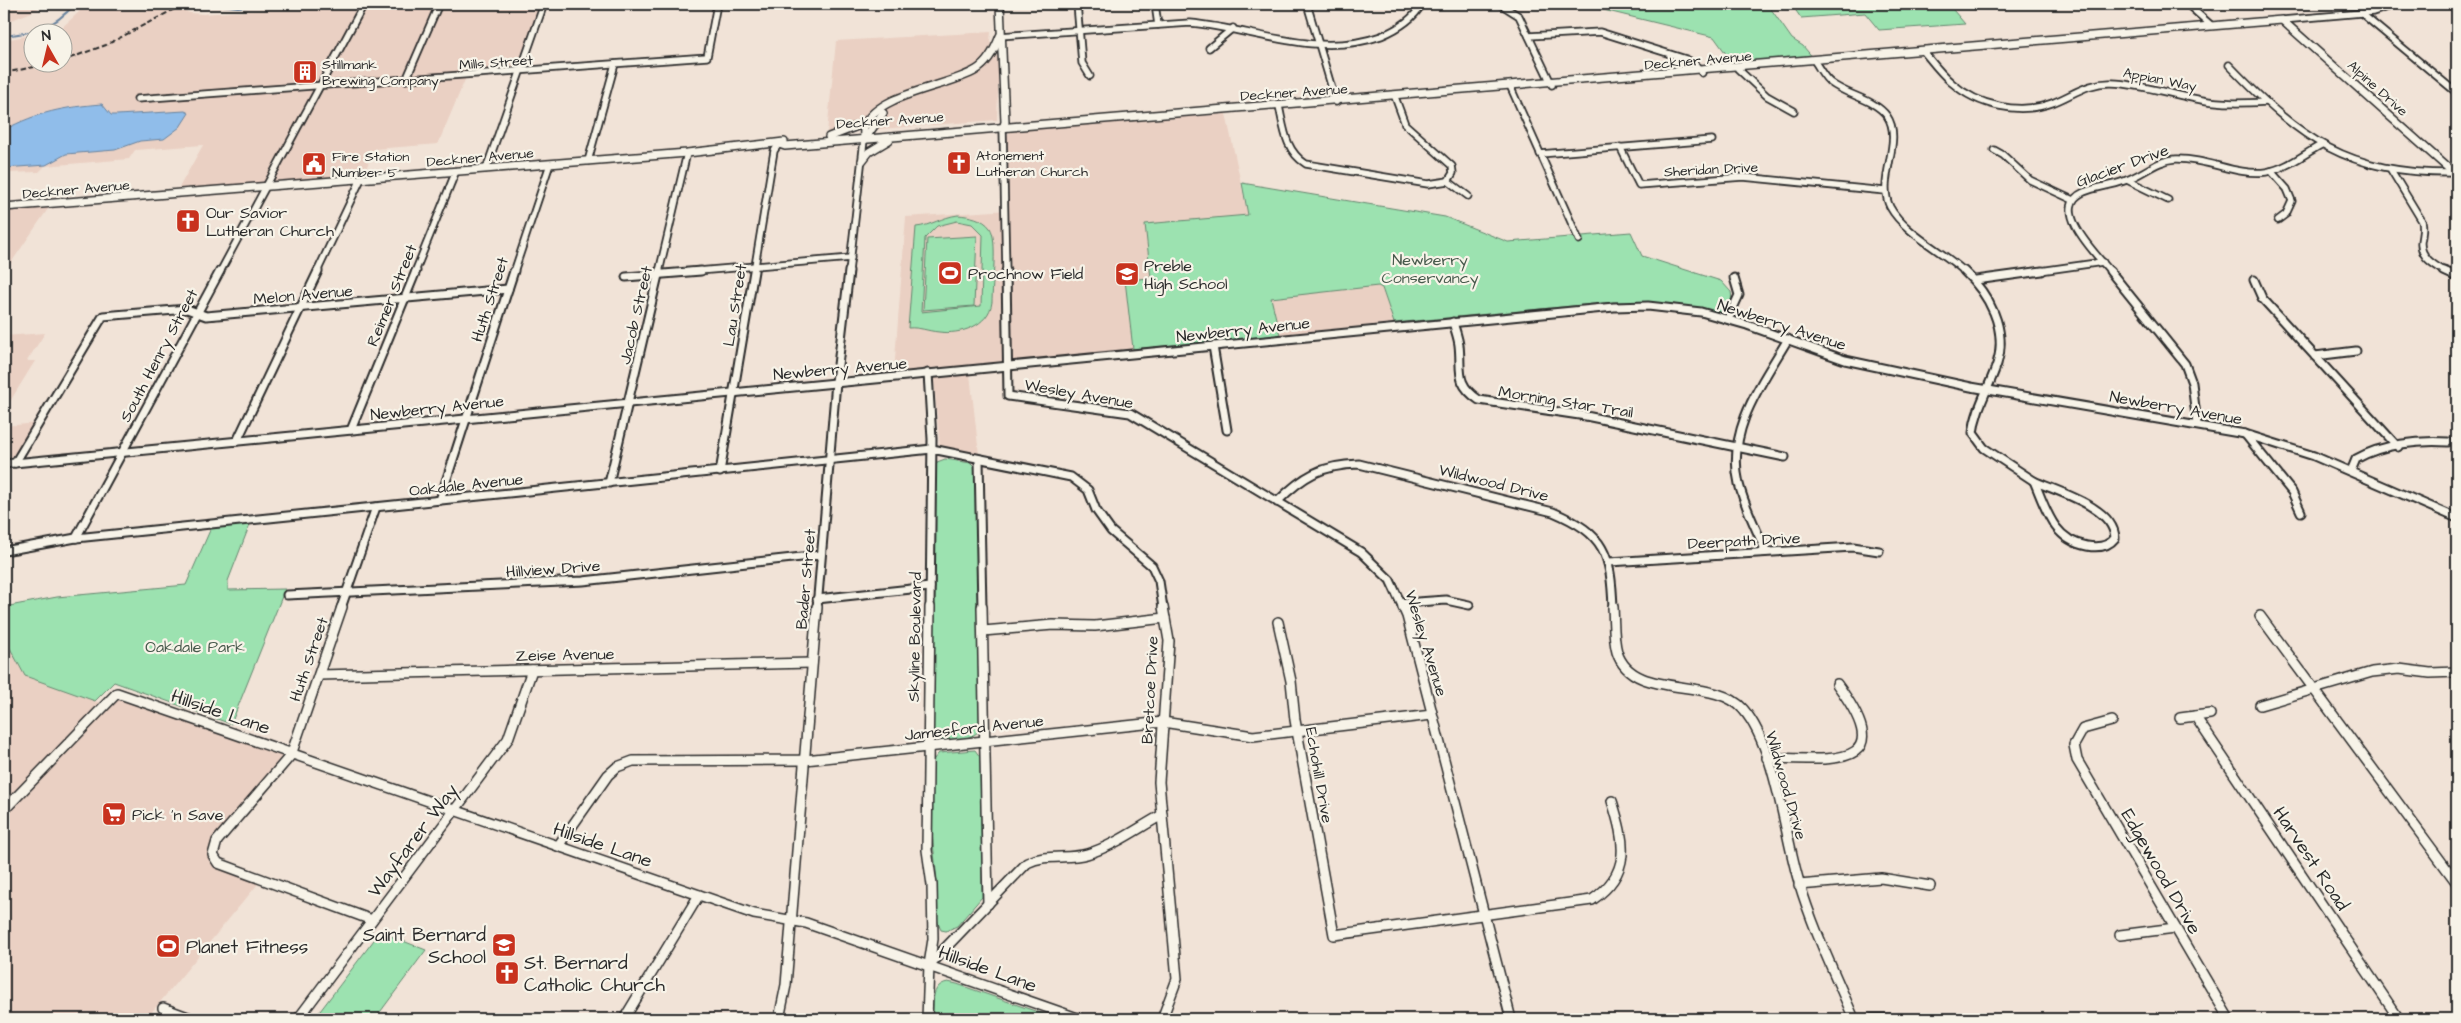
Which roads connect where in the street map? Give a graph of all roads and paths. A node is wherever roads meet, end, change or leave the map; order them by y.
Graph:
1 (364, 4) edge
2 (439, 4) edge
3 (544, 4) edge
4 (717, 4) edge
5 (1000, 4) edge
6 (1077, 4) edge
7 (1155, 4) edge
8 (1307, 4) edge
9 (1422, 4) edge
10 (1500, 4) edge
11 (2187, 4) edge
12 (2396, 4) edge
13 (2361, 13) junction
14 (2282, 20) junction
15 (1158, 25) junction
16 (2212, 26) junction
17 (1233, 28) junction
18 (1079, 31) junction
19 (1000, 36) junction
20 (1529, 36) junction
21 (1003, 44) junction
22 (1319, 46) junction
23 (1209, 48) dead end
24 (1924, 52) junction
25 (1815, 62) junction
26 (615, 64) junction
27 (2229, 65) dead end
28 (1738, 69) junction
29 (520, 71) junction
30 (1702, 73) junction
31 (1090, 76) dead end
32 (406, 80) junction
33 (1552, 85) junction
34 (320, 86) junction
35 (1511, 88) junction
36 (2457, 93) edge
37 (1396, 97) junction
38 (137, 99) dead end
39 (1336, 102) junction
40 (2266, 102) junction
41 (1279, 106) junction
42 (1794, 111) dead end
43 (866, 123) junction
44 (1003, 128) junction
45 (866, 136) junction
46 (829, 137) junction
47 (891, 138) junction
48 (1712, 140) dead end
49 (779, 144) junction
50 (2321, 145) junction
51 (1620, 147) junction
52 (1994, 150) dead end
53 (687, 153) junction
54 (1540, 154) junction
55 (588, 161) junction
56 (862, 161) junction
57 (550, 164) junction
58 (486, 169) junction
59 (2391, 170) junction
60 (456, 171) junction
61 (2271, 171) junction
62 (2455, 174) edge
63 (361, 179) junction
64 (2127, 180) junction
65 (1448, 181) junction
66 (266, 186) junction
67 (1885, 191) junction
68 (1468, 196) dead end
69 (2073, 200) junction
70 (2168, 200) dead end
71 (4, 207) edge
72 (2278, 220) dead end
73 (1579, 240) dead end
74 (851, 258) junction
75 (2103, 262) junction
76 (755, 267) junction
77 (658, 276) junction
78 (626, 277) dead end
79 (2457, 277) edge
80 (1734, 278) dead end
81 (1976, 280) junction
82 (2254, 280) dead end
83 (508, 289) junction
84 (404, 299) junction
85 (300, 308) junction
86 (196, 313) junction
87 (1728, 319) junction
88 (1453, 322) junction
89 (1788, 339) junction
90 (1213, 346) junction
91 (2356, 351) dead end
92 (2315, 356) junction
93 (1007, 366) junction
94 (928, 374) junction
95 (836, 382) junction
96 (1987, 390) junction
97 (734, 392) junction
98 (628, 402) junction
99 (465, 419) junction
100 (2197, 424) junction
101 (352, 430) junction
102 (1227, 430) dead end
103 (2245, 434) junction
104 (237, 441) junction
105 (2448, 442) dead end
106 (1736, 445) junction
107 (2398, 447) junction
108 (932, 449) junction
109 (121, 452) junction
110 (1785, 457) dead end
111 (829, 460) junction
112 (979, 460) junction
113 (15, 463) junction
114 (4, 464) edge
115 (2350, 471) junction
116 (720, 472) junction
117 (2034, 481) junction
118 (609, 483) junction
119 (440, 500) junction
120 (1278, 502) junction
121 (376, 507) junction
122 (2301, 512) dead end
123 (2457, 518) edge
124 (76, 538) junction
125 (4, 551) edge
126 (1879, 551) dead end
127 (1766, 552) junction
128 (820, 555) junction
129 (1609, 562) junction
130 (930, 587) junction
131 (347, 592) junction
132 (287, 595) dead end
133 (817, 599) junction
134 (1403, 603) junction
135 (1469, 605) dead end
136 (2260, 616) dead end
137 (1165, 618) junction
138 (1278, 622) dead end
139 (983, 631) junction
140 (812, 662) junction
141 (532, 670) junction
142 (2456, 674) edge
143 (319, 675) junction
144 (1836, 684) dead end
145 (2314, 689) junction
146 (2260, 705) dead end
147 (2210, 714) dead end
148 (1432, 715) junction
149 (2195, 716) junction
150 (2180, 718) dead end
151 (2112, 721) dead end
152 (1163, 722) junction
153 (1297, 731) junction
154 (985, 741) junction
155 (928, 747) junction
156 (291, 755) junction
157 (1767, 758) junction
158 (805, 760) junction
159 (1612, 801) dead end
160 (4, 810) edge
161 (454, 810) junction
162 (1162, 815) junction
163 (558, 846) junction
164 (2457, 883) edge
165 (1799, 885) junction
166 (1930, 886) dead end
167 (698, 895) junction
168 (988, 904) junction
169 (1484, 915) junction
170 (792, 919) junction
171 (372, 920) junction
172 (2175, 928) junction
173 (2120, 935) dead end
174 (929, 966) junction
175 (163, 1008) dead end
176 (193, 1019) edge
177 (298, 1019) edge
178 (624, 1019) edge
179 (779, 1019) edge
180 (927, 1019) edge
181 (1080, 1019) edge
182 (1162, 1019) edge
183 (1511, 1019) edge
184 (1854, 1019) edge
185 (1872, 1019) edge
186 (1903, 1019) edge
187 (2229, 1019) edge
188 (2399, 1019) edge

1 - 34 street, South Henry Street
2 - 32 street
3 - 29 street
4 - 26 street, Mills Street
5 - 19 street
6 - 18 street
7 - 15 street
8 - 22 street
9 - 22 street
10 - 20 street
11 - 16 street
12 - 13 street, Deckner Avenue
13 - 14 street, Deckner Avenue
13 - 36 street
14 - 16 street, Deckner Avenue
14 - 62 street, Alpine Drive
15 - 17 street
15 - 18 street
16 - 24 street, Deckner Avenue
17 - 22 street
17 - 23 street
18 - 19 street
18 - 31 street
19 - 21 street
19 - 43 street
20 - 30 street
20 - 33 street
21 - 44 street
21 - 45 street
22 - 39 street
24 - 25 street, Deckner Avenue
24 - 40 street, Appian Way
25 - 28 street, Deckner Avenue
25 - 67 street
26 - 29 street, Mills Street
26 - 55 street
27 - 40 street
28 - 30 street, Deckner Avenue
28 - 42 street
29 - 32 street, Mills Street
29 - 58 street
30 - 33 street, Deckner Avenue
32 - 34 street, Mills Street
33 - 35 street, Deckner Avenue
34 - 38 street, Mills Street
34 - 66 street, South Henry Street
35 - 37 street, Deckner Avenue
35 - 54 street
37 - 39 street, Deckner Avenue
37 - 65 street
39 - 41 street, Deckner Avenue
40 - 50 street
41 - 44 street, Deckner Avenue
41 - 65 street
43 - 45 street
43 - 46 street
44 - 45 street, Deckner Avenue
44 - 47 street, Deckner Avenue
44 - 93 street
45 - 46 street, Deckner Avenue
45 - 47 street, Deckner Avenue
45 - 49 street, Deckner Avenue
45 - 56 street, Bader Street
46 - 49 street, Deckner Avenue
47 - 56 street
48 - 51 street
49 - 53 street, Deckner Avenue
49 - 76 street, Lau Street
50 - 59 street
50 - 61 street, Glacier Drive
51 - 54 street
51 - 67 street, Sheridan Drive
52 - 69 street
53 - 55 street, Deckner Avenue
53 - 77 street, Jacob Street
54 - 73 street
55 - 57 street, Deckner Avenue
56 - 74 street, Bader Street
57 - 58 street, Deckner Avenue
57 - 83 street, Huth Street
58 - 60 street, Deckner Avenue
59 - 62 street
59 - 79 street
60 - 63 street, Deckner Avenue
60 - 84 street, Reimer Street
61 - 64 street, Glacier Drive
61 - 72 street
63 - 66 street, Deckner Avenue
63 - 85 street
64 - 69 street, Glacier Drive
64 - 70 street
65 - 68 street
66 - 71 street, Deckner Avenue
66 - 86 street, South Henry Street
67 - 81 street
69 - 75 street, Glacier Drive
74 - 76 street
74 - 95 street, Bader Street
75 - 81 street
75 - 100 street, Glacier Drive
76 - 77 street
76 - 97 street, Lau Street
77 - 78 street
77 - 98 street, Jacob Street
80 - 87 street
81 - 96 street
82 - 92 street
83 - 84 street, Melon Avenue
83 - 99 street, Huth Street
84 - 85 street, Melon Avenue
84 - 101 street, Reimer Street
85 - 86 street, Melon Avenue
85 - 104 street
86 - 109 street, South Henry Street
86 - 113 street, Melon Avenue
87 - 88 street, Newberry Avenue
87 - 89 street, Newberry Avenue
88 - 90 street, Newberry Avenue
88 - 106 street, Morning Star Trail
89 - 96 street, Newberry Avenue
89 - 106 street
90 - 93 street, Newberry Avenue
90 - 102 street
91 - 92 street
92 - 107 street
93 - 94 street, Newberry Avenue
93 - 120 street, Wesley Avenue
94 - 95 street, Newberry Avenue
94 - 108 street, Skyline Boulevard
95 - 97 street, Newberry Avenue
95 - 111 street, Bader Street
96 - 100 street, Newberry Avenue
96 - 117 street
97 - 98 street, Newberry Avenue
97 - 116 street, Lau Street
98 - 99 street, Newberry Avenue
98 - 118 street, Jacob Street
99 - 101 street, Newberry Avenue
99 - 119 street, Huth Street
100 - 103 street, Newberry Avenue
101 - 104 street, Newberry Avenue
103 - 115 street, Newberry Avenue
103 - 122 street
104 - 109 street, Newberry Avenue
105 - 107 street
106 - 110 street, Morning Star Trail
106 - 127 street
107 - 115 street
108 - 111 street, Oakdale Avenue
108 - 112 street, Bretcoe Drive
108 - 130 street, Skyline Boulevard
109 - 113 street, Newberry Avenue
109 - 124 street, South Henry Street
111 - 116 street, Oakdale Avenue
111 - 128 street, Bader Street
112 - 137 street, Bretcoe Drive
112 - 139 street
113 - 114 street, Newberry Avenue
115 - 123 street, Newberry Avenue
116 - 118 street, Oakdale Avenue
117 - 117 street
118 - 119 street, Oakdale Avenue
119 - 121 street, Oakdale Avenue
120 - 129 street, Wildwood Drive
120 - 134 street, Wesley Avenue
121 - 124 street, Oakdale Avenue
121 - 131 street, Huth Street
124 - 125 street, Oakdale Avenue
126 - 127 street, Deerpath Drive
127 - 129 street, Deerpath Drive
128 - 131 street, Hillview Drive
128 - 133 street, Bader Street
129 - 157 street, Wildwood Drive
130 - 133 street
130 - 155 street, Skyline Boulevard
131 - 132 street, Hillview Drive
131 - 143 street, Huth Street
133 - 140 street, Bader Street
134 - 135 street
134 - 148 street, Wesley Avenue
136 - 145 street
137 - 139 street
137 - 152 street, Bretcoe Drive
138 - 153 street, Echohill Drive
139 - 154 street
140 - 141 street, Zeise Avenue
140 - 158 street, Bader Street
141 - 143 street, Zeise Avenue
141 - 161 street, Wayfarer Way
142 - 145 street
143 - 156 street, Huth Street
144 - 157 street
145 - 146 street
145 - 164 street
147 - 149 street
148 - 153 street, Jamesford Avenue
148 - 169 street, Wesley Avenue
149 - 150 street
149 - 188 street, Harvest Road
151 - 172 street, Edgewood Drive
152 - 153 street, Jamesford Avenue
152 - 154 street, Jamesford Avenue
152 - 162 street, Bretcoe Drive
153 - 169 street, Echohill Drive
154 - 155 street, Jamesford Avenue
154 - 168 street
155 - 158 street, Jamesford Avenue
155 - 174 street, Skyline Boulevard
156 - 160 street, Hillside Lane
156 - 161 street, Hillside Lane
156 - 171 street, Huth Street
157 - 165 street, Wildwood Drive
158 - 163 street, Jamesford Avenue
158 - 170 street, Bader Street
159 - 169 street
161 - 163 street, Hillside Lane
161 - 171 street, Wayfarer Way
162 - 168 street
162 - 182 street, Bretcoe Drive
163 - 167 street, Hillside Lane
165 - 166 street
165 - 184 street, Wildwood Drive
167 - 170 street, Hillside Lane
167 - 178 street
168 - 174 street
169 - 183 street, Wesley Avenue
170 - 174 street, Hillside Lane
170 - 179 street, Bader Street
171 - 177 street, Wayfarer Way
172 - 173 street
172 - 187 street, Edgewood Drive
174 - 180 street, Skyline Boulevard
174 - 181 street, Hillside Lane
175 - 176 street
185 - 186 street

